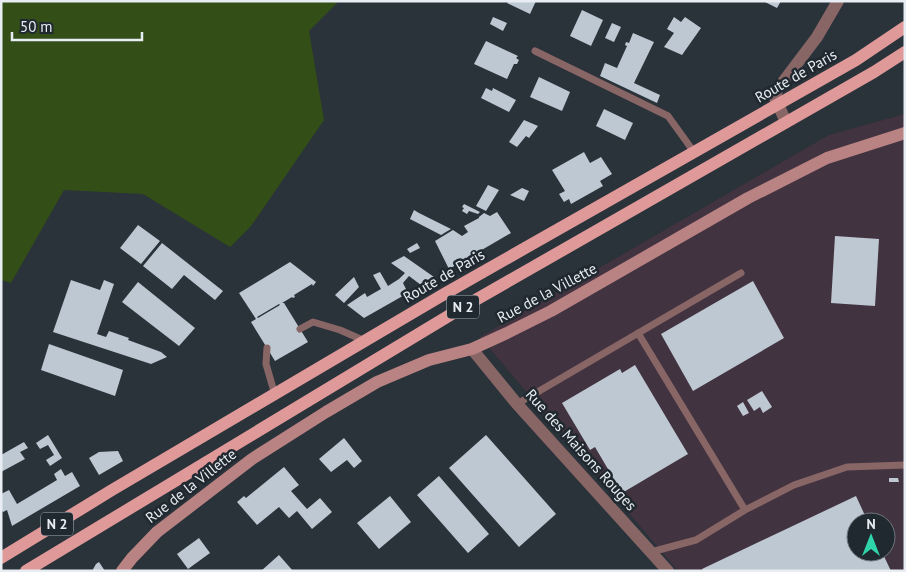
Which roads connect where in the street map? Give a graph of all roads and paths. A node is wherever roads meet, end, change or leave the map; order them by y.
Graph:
1 (838, 1) edge
2 (905, 27) edge
3 (535, 51) dead end
4 (905, 52) edge
5 (778, 105) junction
6 (786, 122) junction
7 (905, 133) edge
8 (694, 152) junction
9 (741, 272) dead end
10 (300, 329) dead end
11 (638, 333) junction
12 (365, 341) junction
13 (267, 348) dead end
14 (472, 349) junction
15 (275, 395) junction
16 (517, 404) junction
17 (905, 465) edge
18 (745, 510) junction
19 (651, 552) junction
20 (1, 558) edge
21 (26, 571) edge
22 (122, 571) edge
23 (668, 571) edge

1 - 5 street
2 - 5 main road, Route de Paris / N 2
3 - 8 lane
4 - 6 main road, N 2
5 - 6 street
5 - 8 main road, Route de Paris / N 2
6 - 21 main road, N 2
7 - 14 street, Rue de la Villette
8 - 12 main road, Route de Paris / N 2
9 - 11 lane
10 - 12 lane
11 - 16 lane
11 - 18 lane
12 - 15 main road, Route de Paris / N 2
13 - 15 lane
14 - 16 street, Rue des Maisons Rouges
14 - 22 street, Rue de la Villette
15 - 20 main road, Route de Paris / N 2
16 - 19 street, Rue des Maisons Rouges
17 - 18 lane
18 - 19 lane
19 - 23 street, Rue des Maisons Rouges

